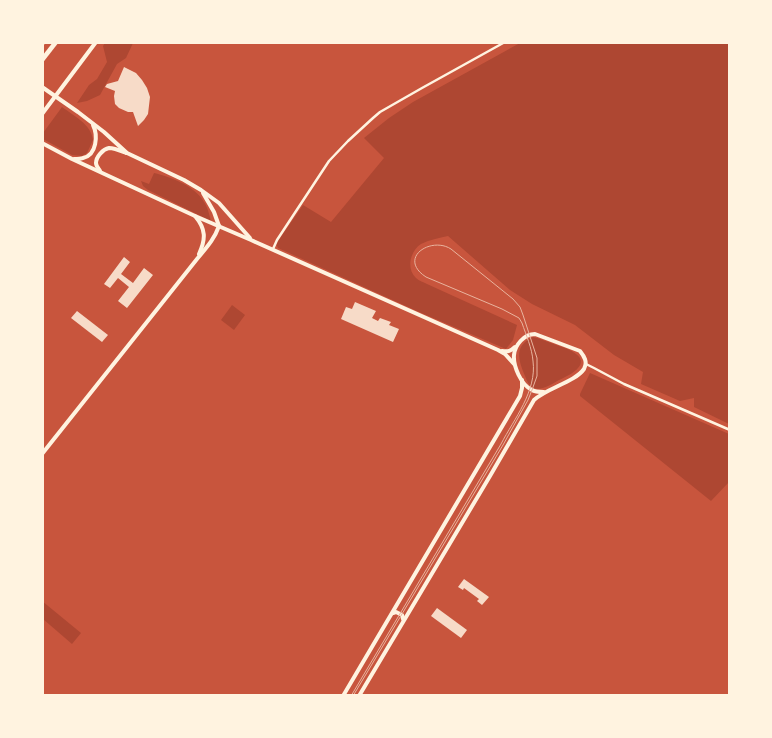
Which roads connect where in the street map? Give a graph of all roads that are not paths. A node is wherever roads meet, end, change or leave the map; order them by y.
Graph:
1 (56, 42) edge
2 (96, 42) edge
3 (505, 42) edge
4 (42, 60) edge
5 (42, 87) edge
6 (56, 96) junction
7 (42, 114) edge
8 (92, 122) junction
9 (42, 143) edge
10 (127, 153) junction
11 (72, 159) junction
12 (101, 173) junction
13 (201, 190) junction
14 (195, 216) junction
15 (219, 226) junction
16 (251, 240) junction
17 (273, 249) junction
18 (197, 258) junction
19 (522, 340) junction
20 (498, 350) junction
21 (586, 364) junction
22 (515, 366) junction
23 (522, 380) junction
24 (544, 392) junction
25 (730, 430) edge
26 (42, 454) edge
27 (393, 613) junction
28 (403, 621) junction
29 (343, 696) edge
30 (359, 696) edge

1 - 4 main road
2 - 6 main road
3 - 17 street
5 - 6 main road
6 - 7 main road
6 - 8 main road
8 - 10 main road
8 - 11 main road
9 - 11 main road
10 - 12 main road
10 - 13 main road
11 - 12 main road
12 - 14 main road
13 - 15 main road
13 - 16 main road
14 - 15 main road
14 - 18 main road
15 - 16 main road
15 - 18 main road
16 - 17 main road
17 - 20 main road
18 - 26 main road
19 - 20 main road
19 - 21 main road
19 - 22 main road
20 - 22 main road
21 - 24 main road
21 - 25 street
22 - 23 main road
23 - 24 main road
23 - 27 main road
24 - 28 main road
27 - 28 main road
27 - 29 main road
28 - 30 main road

